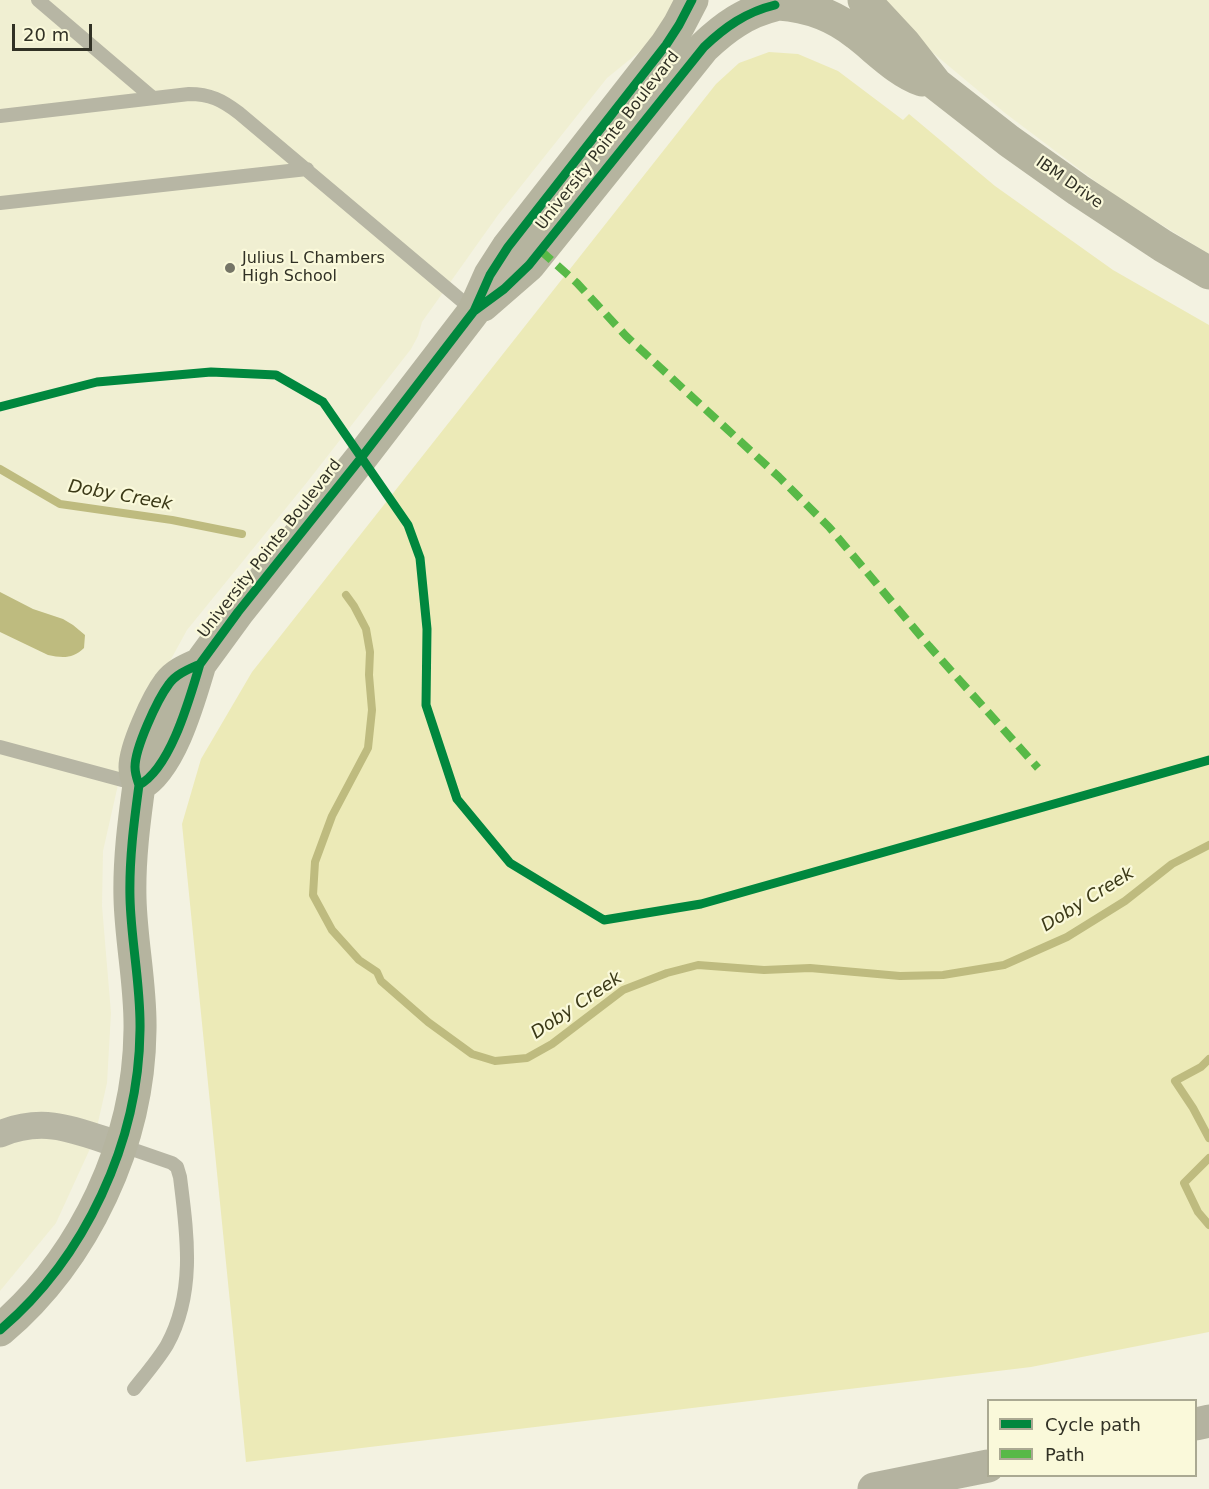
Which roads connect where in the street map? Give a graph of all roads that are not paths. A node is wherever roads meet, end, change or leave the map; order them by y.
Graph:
1 (38, 0) edge
2 (692, 0) edge
3 (864, 0) edge
4 (773, 2) edge
5 (936, 84) junction
6 (153, 98) junction
7 (0, 116) edge
8 (306, 169) junction
9 (0, 203) edge
10 (1209, 273) edge
11 (474, 311) junction
12 (0, 747) edge
13 (139, 785) junction
14 (0, 1134) edge
15 (120, 1145) junction
16 (0, 1330) edge
17 (134, 1389) dead end
18 (987, 1466) edge
19 (874, 1489) edge

1 - 6 lane
2 - 11 street, University Pointe Boulevard
3 - 5 street, IBM Drive
4 - 5 street, IBM Drive
4 - 11 street, University Pointe Boulevard
5 - 10 street, IBM Drive
6 - 7 lane
6 - 8 lane
8 - 9 lane
8 - 11 lane
11 - 13 street, University Pointe Boulevard
12 - 13 lane
13 - 15 street
14 - 15 street
15 - 16 street
15 - 17 lane
18 - 19 highway

